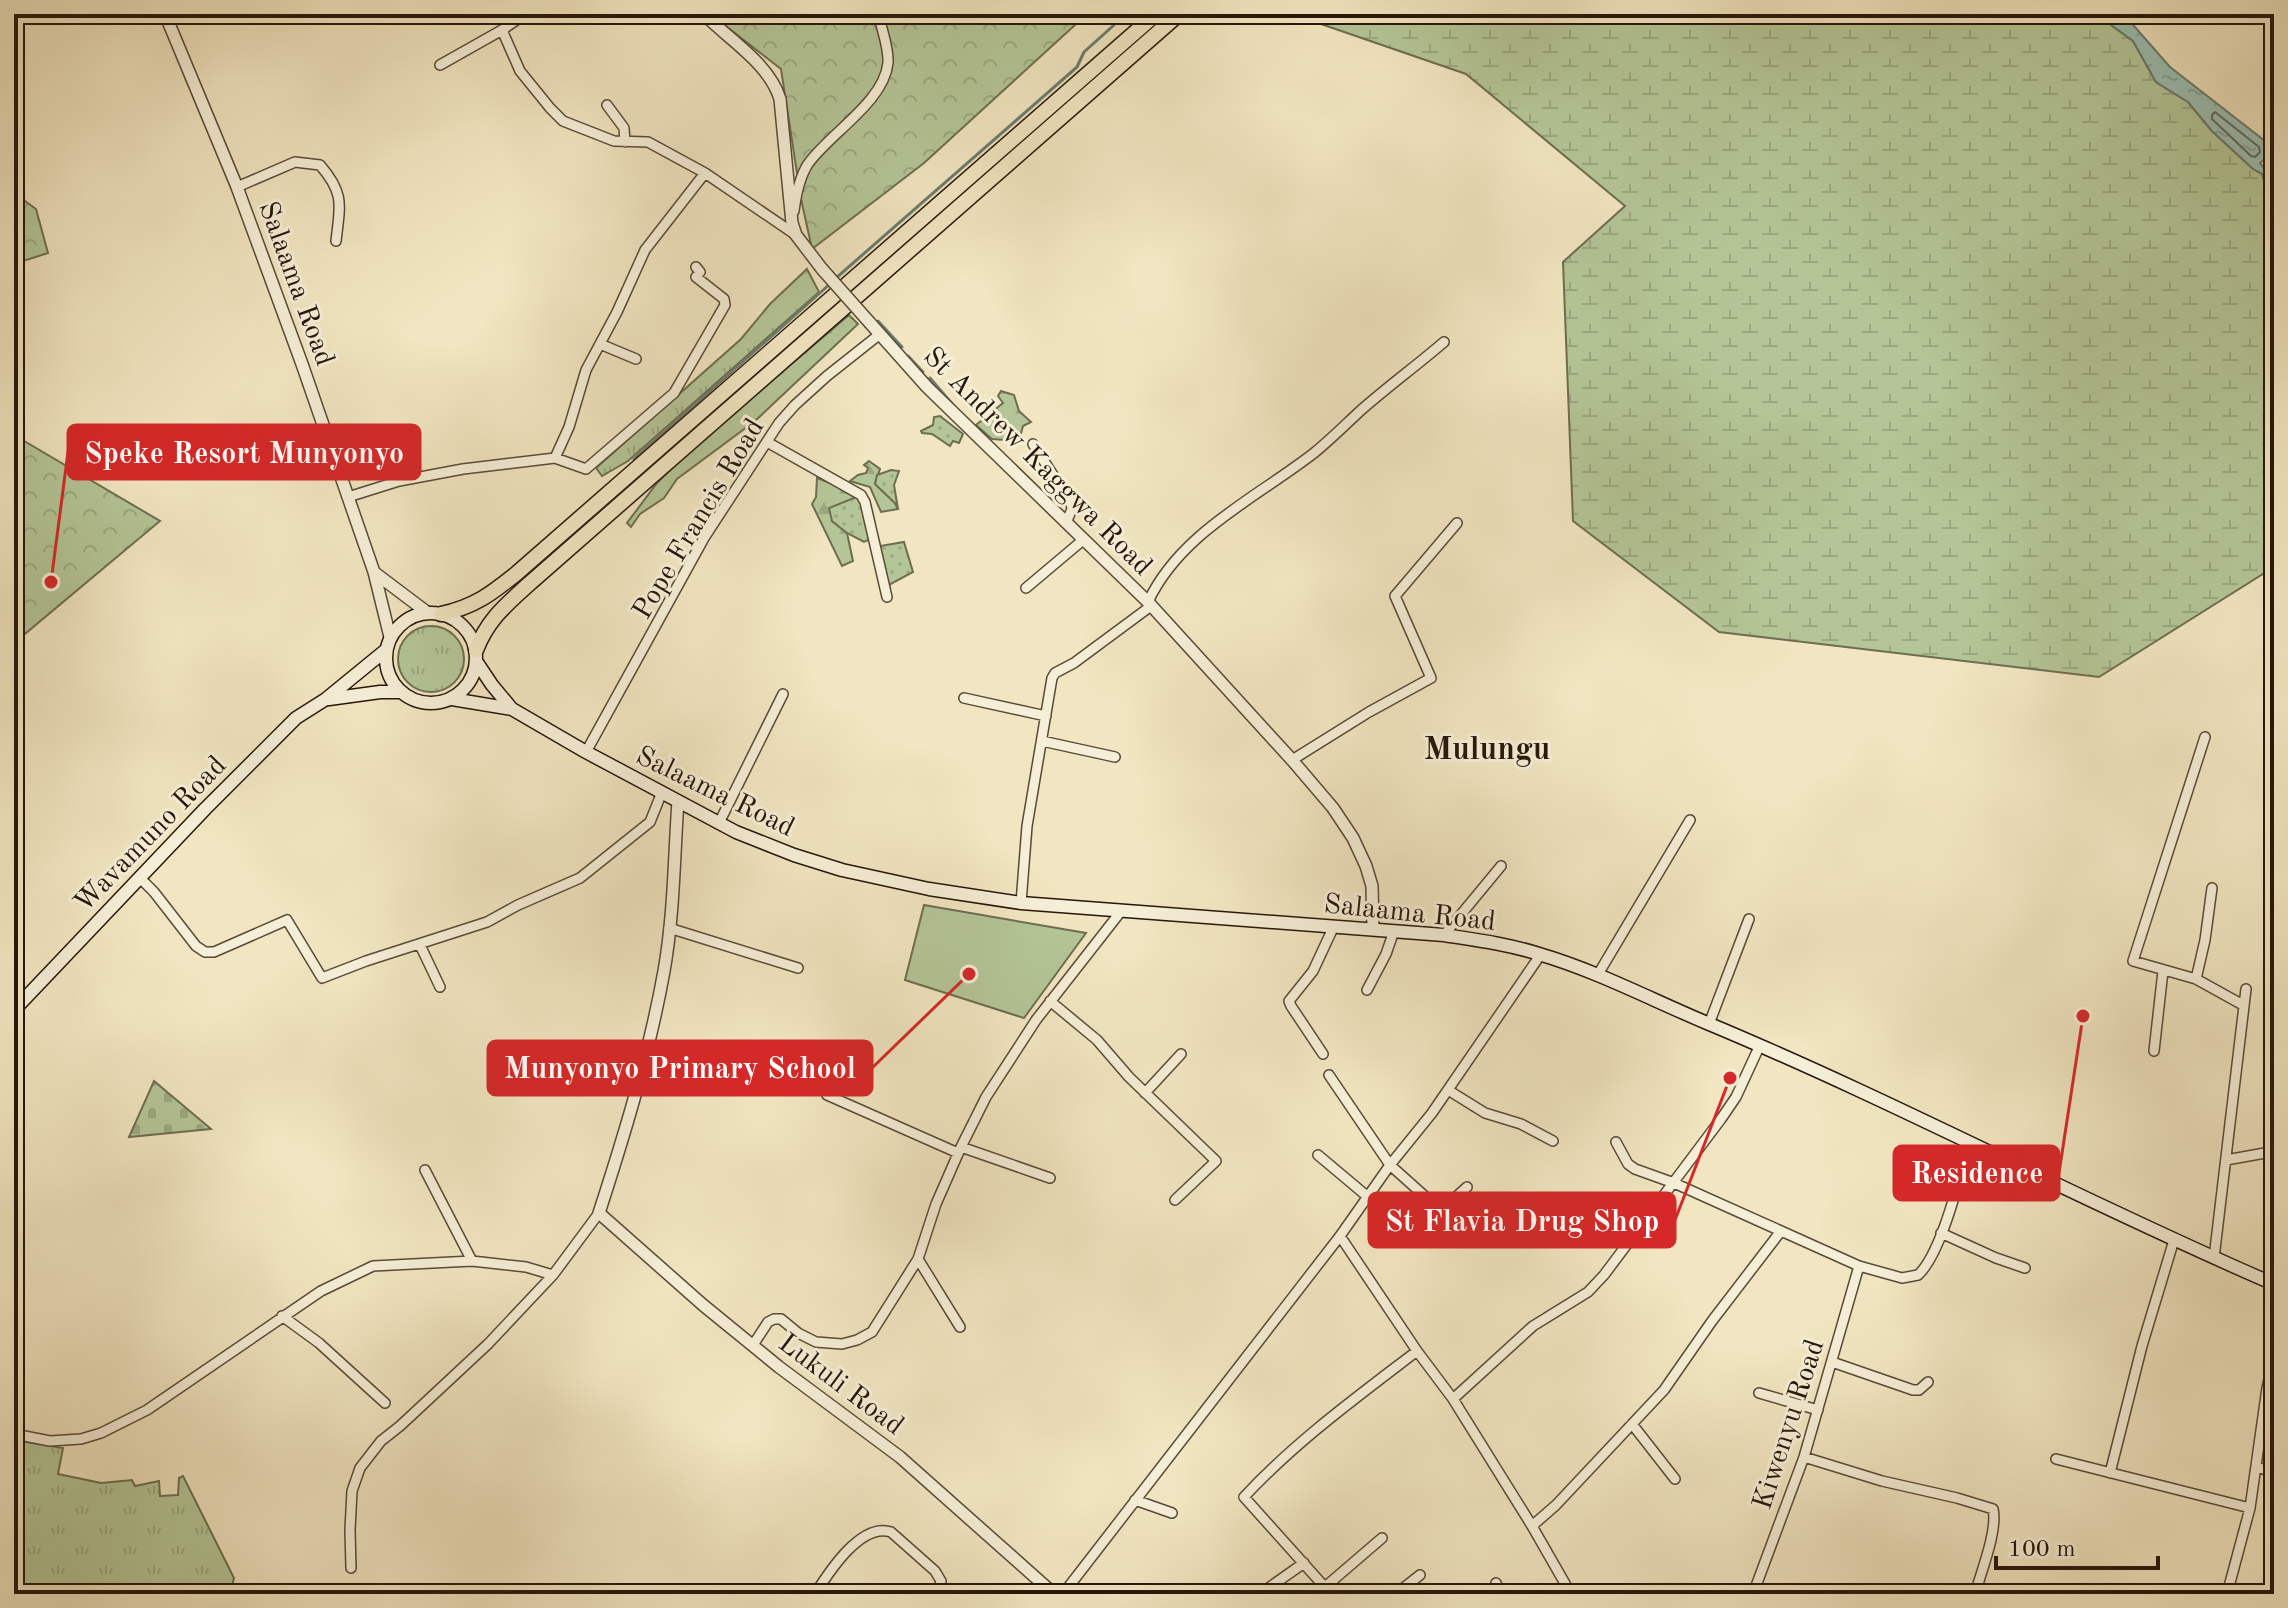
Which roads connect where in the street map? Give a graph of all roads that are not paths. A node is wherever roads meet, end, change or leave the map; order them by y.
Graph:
1 (165, 14) edge
2 (525, 14) edge
3 (704, 14) edge
4 (879, 14) edge
5 (1156, 14) edge
6 (1179, 14) edge
7 (502, 30) junction
8 (440, 65) dead end
9 (607, 105) dead end
10 (625, 142) junction
11 (705, 173) junction
12 (237, 187) junction
13 (794, 229) junction
14 (336, 241) dead end
15 (696, 267) dead end
16 (880, 334) junction
17 (1444, 342) dead end
18 (600, 344) junction
19 (636, 359) dead end
20 (767, 442) junction
21 (1033, 444) dead end
22 (555, 458) junction
23 (348, 497) junction
24 (1066, 523) junction
25 (1457, 523) dead end
26 (1083, 540) junction
27 (374, 572) junction
28 (1026, 588) dead end
29 (887, 597) dead end
30 (1150, 604) junction
31 (435, 614) junction
32 (388, 644) junction
33 (476, 656) junction
34 (399, 692) junction
35 (783, 694) dead end
36 (964, 698) dead end
37 (326, 699) junction
38 (452, 699) junction
39 (512, 709) junction
40 (1046, 716) junction
41 (2205, 737) dead end
42 (1042, 741) junction
43 (586, 752) junction
44 (1115, 757) dead end
45 (1292, 760) junction
46 (662, 792) junction
47 (678, 801) junction
48 (1690, 820) dead end
49 (719, 823) junction
50 (1501, 866) dead end
51 (139, 877) junction
52 (2212, 888) dead end
53 (1021, 903) junction
54 (1122, 910) junction
55 (1749, 919) dead end
56 (1334, 926) junction
57 (669, 928) junction
58 (1373, 929) junction
59 (1394, 931) junction
60 (1444, 935) junction
61 (420, 945) junction
62 (1541, 954) junction
63 (798, 968) dead end
64 (2163, 971) junction
65 (1597, 976) junction
66 (2196, 979) junction
67 (440, 987) dead end
68 (2246, 989) dead end
69 (1367, 990) dead end
70 (1050, 1001) junction
71 (2243, 1005) junction
72 (14, 1010) edge
73 (1709, 1024) junction
74 (1760, 1045) junction
75 (2154, 1051) dead end
76 (1181, 1054) dead end
77 (1323, 1054) dead end
78 (1329, 1075) dead end
79 (1448, 1090) junction
80 (1145, 1093) junction
81 (827, 1095) dead end
82 (1553, 1141) dead end
83 (1616, 1142) dead end
84 (1970, 1142) junction
85 (2274, 1146) edge
86 (959, 1150) junction
87 (1318, 1155) dead end
88 (2226, 1160) junction
89 (1390, 1165) junction
90 (425, 1170) dead end
91 (1050, 1178) dead end
92 (1674, 1183) junction
93 (1467, 1187) dead end
94 (1368, 1197) junction
95 (1175, 1200) dead end
96 (599, 1213) junction
97 (1781, 1231) junction
98 (1941, 1233) junction
99 (1340, 1236) junction
100 (2174, 1240) junction
101 (2214, 1258) junction
102 (918, 1259) junction
103 (472, 1261) junction
104 (1859, 1266) junction
105 (2025, 1268) dead end
106 (553, 1275) junction
107 (2274, 1284) edge
108 (282, 1316) junction
109 (960, 1327) dead end
110 (753, 1345) junction
111 (1417, 1351) junction
112 (2274, 1359) edge
113 (1832, 1362) junction
114 (1928, 1382) dead end
115 (1759, 1393) dead end
116 (1453, 1399) junction
117 (385, 1403) dead end
118 (1818, 1410) junction
119 (1632, 1424) junction
120 (14, 1434) edge
121 (1804, 1457) junction
122 (2056, 1459) dead end
123 (2256, 1467) junction
124 (2274, 1472) edge
125 (2110, 1473) junction
126 (1675, 1479) dead end
127 (1135, 1500) junction
128 (2250, 1508) junction
129 (1172, 1513) dead end
130 (1532, 1526) junction
131 (1382, 1538) dead end
132 (1304, 1563) junction
133 (351, 1568) dead end
134 (1420, 1575) dead end
135 (1496, 1583) dead end
136 (1328, 1590) edge
137 (1567, 1593) edge
138 (815, 1594) edge
139 (937, 1594) edge
140 (1054, 1594) edge
141 (1063, 1594) edge
142 (1260, 1594) edge
143 (1396, 1594) edge
144 (1501, 1594) edge
145 (1753, 1594) edge
146 (1975, 1594) edge
147 (2227, 1594) edge

1 - 12 street, Salaama Road
2 - 7 street
3 - 13 street
4 - 13 street
5 - 31 highway
6 - 33 highway
7 - 8 street
7 - 10 street
9 - 10 street
10 - 11 street
11 - 13 street
11 - 18 street
12 - 14 street
12 - 23 street, Salaama Road
13 - 16 street, St Andrew Kaggwa Road, bridge
15 - 22 street
16 - 20 street, Pope Francis Road
16 - 24 street, St Andrew Kaggwa Road
17 - 30 street
18 - 19 street
18 - 22 street
20 - 29 street
20 - 43 street, Pope Francis Road
21 - 24 street
22 - 23 street
23 - 27 street, Salaama Road
24 - 26 street, St Andrew Kaggwa Road
25 - 45 street
26 - 28 street
26 - 30 street, St Andrew Kaggwa Road
27 - 31 street
27 - 32 street, Salaama Road
30 - 40 street
30 - 45 street, St Andrew Kaggwa Road
31 - 32 main road
31 - 33 main road
32 - 34 main road
32 - 37 main road, Wavamuno Road
33 - 38 main road
33 - 39 main road, Salaama Road
34 - 37 main road, Wavamuno Road
34 - 38 main road
35 - 49 street
36 - 40 street
37 - 51 main road, Wavamuno Road
38 - 39 main road, Salaama Road
39 - 43 main road, Salaama Road
40 - 42 street
41 - 64 street
42 - 44 street
42 - 53 street
43 - 46 main road, Salaama Road
45 - 58 street, St Andrew Kaggwa Road
46 - 47 main road, Salaama Road
46 - 61 street
47 - 49 main road, Salaama Road
47 - 57 street
48 - 65 street
49 - 53 main road, Salaama Road
50 - 60 street
51 - 61 street
51 - 72 main road, Wavamuno Road
52 - 66 street
53 - 54 main road, Salaama Road
54 - 56 main road, Salaama Road
54 - 70 street
55 - 73 street
56 - 58 main road, Salaama Road
56 - 77 street
57 - 63 street
57 - 96 street
58 - 59 main road, Salaama Road
59 - 60 main road, Salaama Road
59 - 69 street
60 - 62 main road, Salaama Road
61 - 67 street
62 - 65 main road, Salaama Road
62 - 79 street
64 - 66 street
64 - 75 street
65 - 73 main road, Salaama Road
66 - 71 street
68 - 71 street
70 - 80 street
70 - 86 street
71 - 88 street
73 - 74 main road, Salaama Road
74 - 84 main road, Salaama Road
74 - 92 street
76 - 80 street
78 - 89 street
79 - 82 street
79 - 89 street
80 - 95 street
81 - 86 street
83 - 92 street
84 - 98 street
84 - 100 main road, Salaama Road
85 - 88 street
86 - 91 street
86 - 102 street
87 - 94 street
88 - 101 street
89 - 93 street
89 - 94 street
90 - 103 street
92 - 97 street
92 - 116 street
94 - 99 street
96 - 106 street
96 - 110 street, Lukuli Road
97 - 104 street
97 - 119 street
98 - 104 street
98 - 105 street
99 - 111 street
99 - 127 street
100 - 101 main road, Salaama Road
100 - 125 street
101 - 107 main road, Salaama Road
102 - 109 street
102 - 110 street
103 - 106 street
103 - 108 street
104 - 113 street, Kiwenyu Road
106 - 133 street
108 - 117 street
108 - 120 street
110 - 140 street, Lukuli Road
111 - 116 street
111 - 132 street
112 - 123 street
113 - 114 street
113 - 118 street, Kiwenyu Road
115 - 118 street
116 - 130 street
118 - 121 street, Kiwenyu Road
119 - 126 street
119 - 130 street
121 - 145 street, Kiwenyu Road
121 - 146 street
122 - 125 street
123 - 124 street
123 - 128 street
125 - 128 street
127 - 129 street
127 - 141 street
128 - 147 street
130 - 137 street
131 - 136 street
132 - 136 street
132 - 142 street
134 - 143 street
135 - 144 street
138 - 139 street

